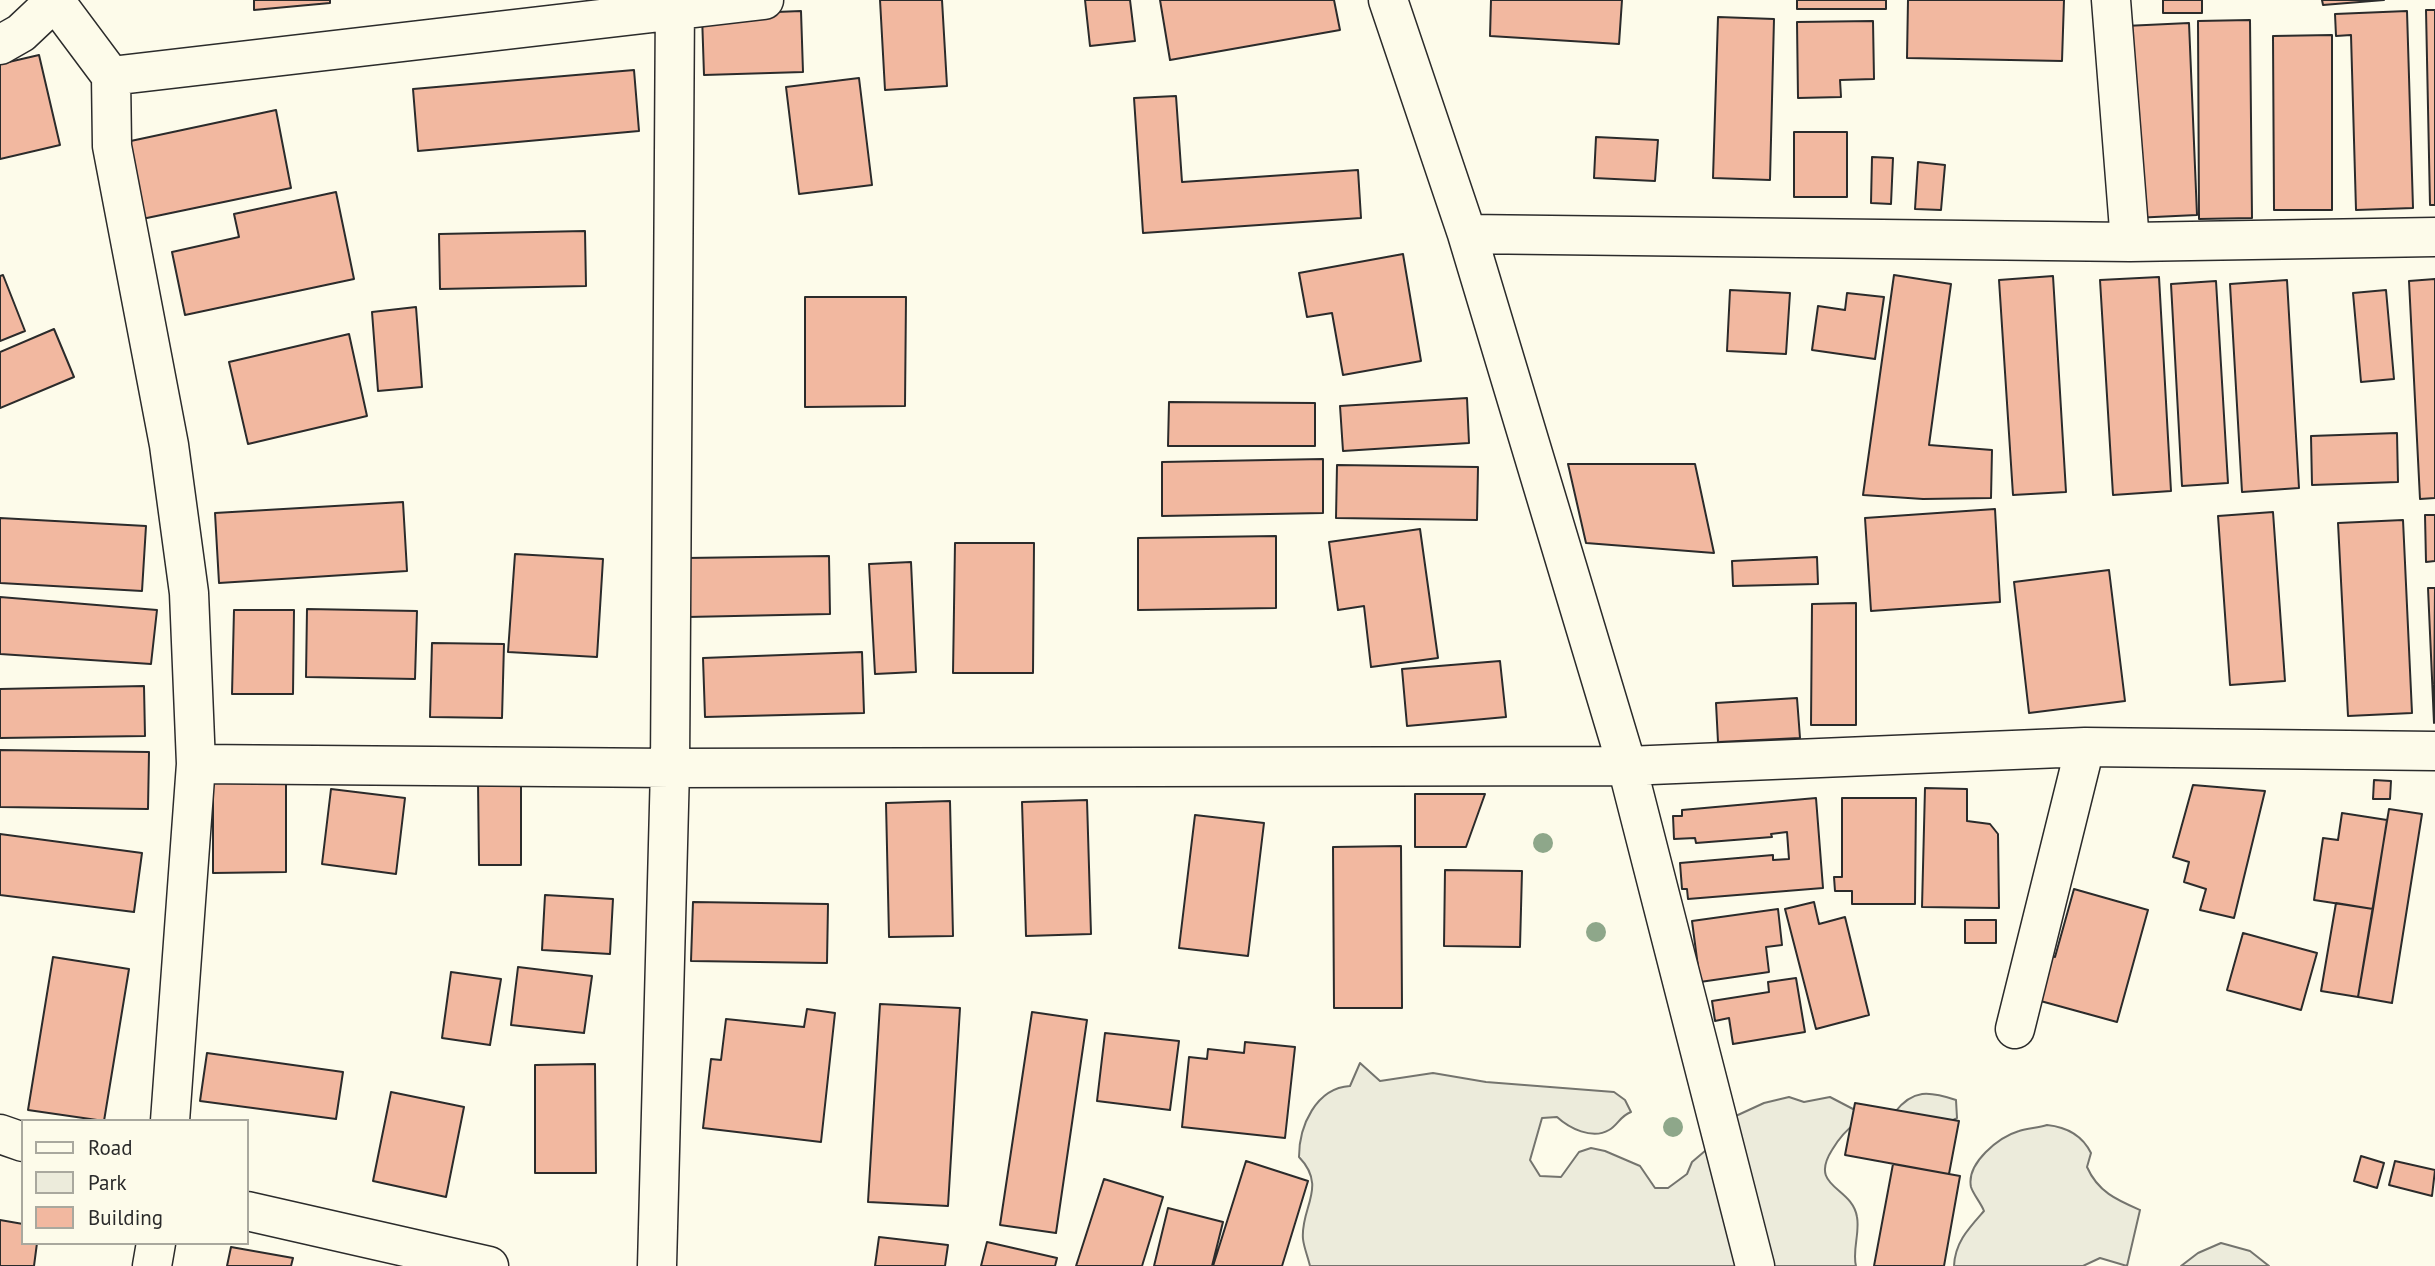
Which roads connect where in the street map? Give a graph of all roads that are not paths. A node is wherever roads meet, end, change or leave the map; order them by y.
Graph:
1 (56, 0) edge
2 (764, 0) edge
3 (1388, 0) edge
4 (2111, 0) edge
5 (675, 4) edge
6 (0, 45) edge
7 (111, 76) junction
8 (1466, 234) junction
9 (2435, 237) edge
10 (2130, 242) junction
11 (2085, 747) junction
12 (2435, 751) edge
13 (196, 764) junction
14 (1627, 766) junction
15 (670, 768) junction
16 (2015, 1029) dead end
17 (170, 1119) edge
18 (0, 1134) edge
19 (21, 1141) edge
20 (248, 1211) edge
21 (156, 1245) edge
22 (152, 1266) edge
23 (489, 1266) edge
24 (657, 1266) edge
25 (1755, 1266) edge

1 - 6 street
1 - 7 street
2 - 5 street
3 - 8 street
4 - 10 street
5 - 7 street
5 - 15 street
7 - 13 street
8 - 10 street
8 - 14 street
9 - 10 street
11 - 12 street
11 - 14 street
11 - 16 street
13 - 15 street
13 - 17 street
14 - 15 street
14 - 25 street
15 - 24 street
18 - 19 street
20 - 23 street
21 - 22 street

